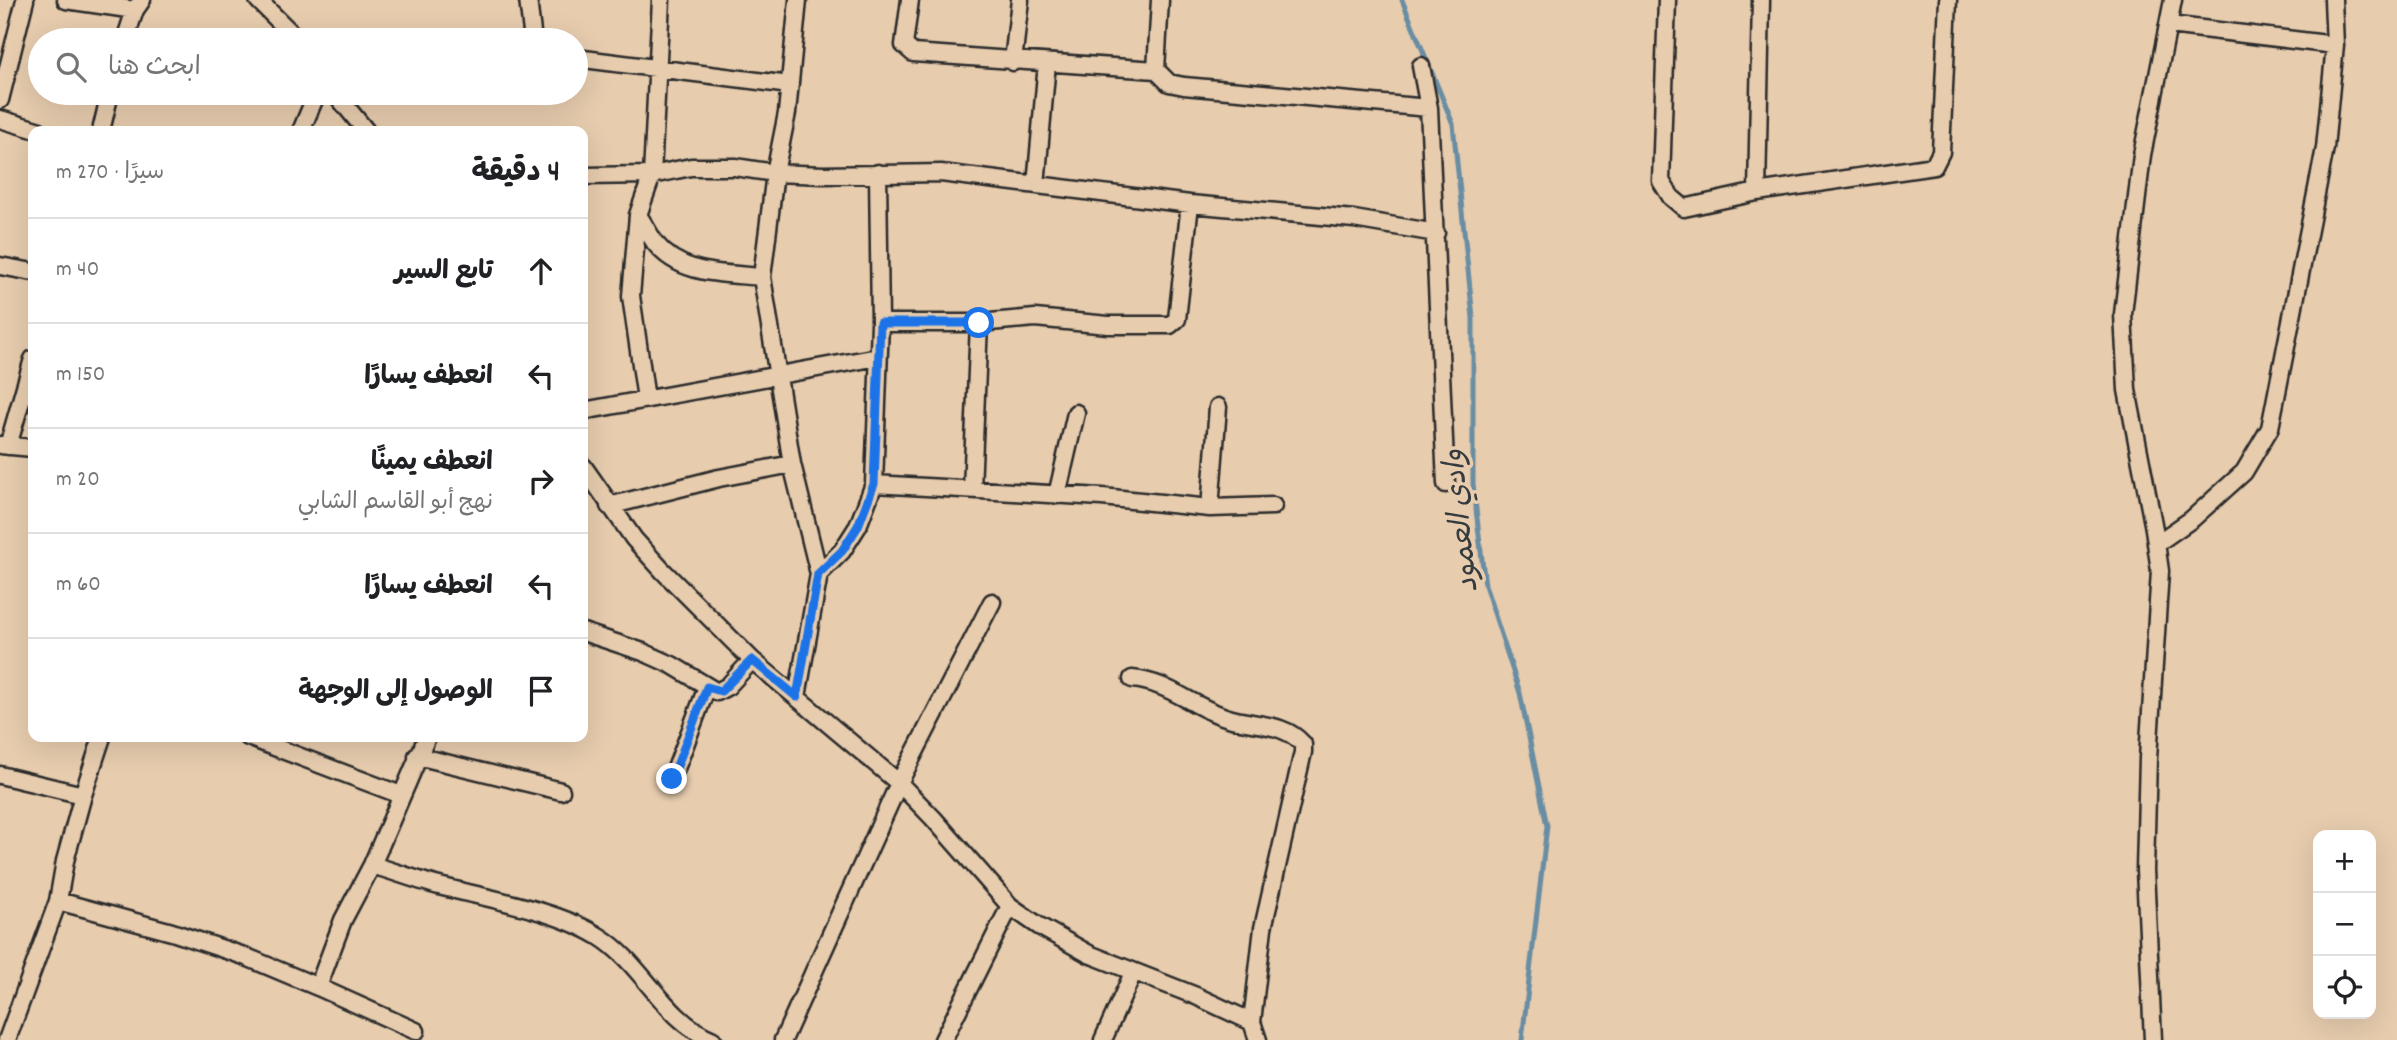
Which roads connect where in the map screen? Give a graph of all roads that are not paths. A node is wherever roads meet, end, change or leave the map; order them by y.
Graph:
1 (25, 0) edge
2 (66, 0) edge
3 (258, 0) edge
4 (528, 0) edge
5 (661, 0) edge
6 (798, 0) edge
7 (910, 0) edge
8 (1020, 0) edge
9 (1160, 0) edge
10 (1667, 0) edge
11 (1761, 0) edge
12 (1948, 0) edge
13 (2173, 0) edge
14 (2333, 0) edge
15 (138, 5) edge
16 (2169, 25) junction
17 (129, 28) edge
18 (286, 28) edge
19 (532, 28) edge
20 (2335, 45) junction
21 (588, 59) edge
22 (1013, 62) junction
23 (1047, 63) junction
24 (1420, 66) dead end
25 (657, 68) junction
26 (1156, 70) junction
27 (790, 85) junction
28 (0, 100) edge
29 (107, 105) edge
30 (312, 105) edge
31 (345, 105) edge
32 (1429, 108) junction
33 (0, 119) edge
34 (102, 126) edge
35 (303, 126) edge
36 (362, 126) edge
37 (28, 127) edge
38 (775, 173) junction
39 (878, 173) junction
40 (652, 175) junction
41 (588, 176) edge
42 (1036, 185) junction
43 (1757, 192) junction
44 (1190, 204) junction
45 (638, 215) junction
46 (1436, 233) junction
47 (0, 266) edge
48 (28, 271) edge
49 (762, 277) junction
50 (880, 323) junction
51 (979, 323) junction
52 (878, 357) junction
53 (28, 374) edge
54 (777, 377) junction
55 (646, 399) junction
56 (1218, 407) dead end
57 (588, 410) edge
58 (1076, 413) dead end
59 (4, 446) edge
60 (28, 448) edge
61 (792, 464) junction
62 (588, 474) edge
63 (874, 484) junction
64 (1446, 484) dead end
65 (972, 489) junction
66 (1057, 495) junction
67 (609, 506) junction
68 (1273, 506) dead end
69 (1210, 508) junction
70 (2156, 544) junction
71 (818, 574) junction
72 (992, 602) dead end
73 (588, 634) edge
74 (752, 660) junction
75 (1132, 679) dead end
76 (707, 687) junction
77 (797, 697) junction
78 (100, 742) edge
79 (261, 742) edge
80 (424, 742) edge
81 (417, 757) junction
82 (0, 775) edge
83 (672, 779) dead end
84 (899, 783) junction
85 (561, 791) dead end
86 (83, 795) junction
87 (401, 795) junction
88 (372, 865) junction
89 (58, 901) junction
90 (1010, 906) junction
91 (1133, 973) junction
92 (318, 987) junction
93 (1252, 1022) junction
94 (416, 1031) dead end
95 (14, 1036) edge
96 (713, 1040) edge
97 (783, 1040) edge
98 (943, 1040) edge
99 (1103, 1040) edge
100 (1258, 1040) edge
101 (2153, 1040) edge

1 - 28 street
2 - 15 street
3 - 18 street
4 - 19 street
5 - 25 street
6 - 27 street
7 - 22 street
8 - 22 street
9 - 26 street
10 - 43 street
11 - 43 street
12 - 43 street
13 - 16 street
14 - 20 street
15 - 17 street
16 - 20 street
16 - 70 street
20 - 70 street
21 - 25 street
22 - 23 street
23 - 26 street
23 - 42 street
24 - 32 street
25 - 27 street
25 - 40 street
26 - 32 street
27 - 38 street
29 - 34 street
30 - 35 street
31 - 36 street
32 - 46 street
33 - 37 street
38 - 39 street
38 - 40 street
38 - 49 street
39 - 42 street
39 - 50 street
40 - 41 street
40 - 45 street
42 - 44 street
44 - 46 street
44 - 51 street
45 - 49 street
45 - 55 street
46 - 64 street
47 - 48 street
49 - 54 street
50 - 51 street
50 - 52 street
51 - 65 street
52 - 54 street
52 - 63 street
53 - 59 street
54 - 55 street
54 - 61 street
55 - 57 street
56 - 69 street
58 - 66 street
59 - 60 street
61 - 67 street
61 - 71 street
62 - 67 street
63 - 65 street
63 - 71 street
65 - 66 street
66 - 69 street
67 - 74 street
68 - 69 street
70 - 101 street
71 - 77 street
72 - 84 street
73 - 76 street
74 - 76 street
74 - 77 street
75 - 93 street
76 - 83 street
77 - 84 street
78 - 86 street
79 - 87 street
80 - 81 street
81 - 85 street
81 - 87 street
82 - 86 street
84 - 90 street
84 - 97 street
86 - 89 street
87 - 88 street
88 - 92 street
88 - 96 street
89 - 92 street
89 - 95 street
90 - 91 street
90 - 98 street
91 - 93 street
91 - 99 street
92 - 94 street
93 - 100 street

